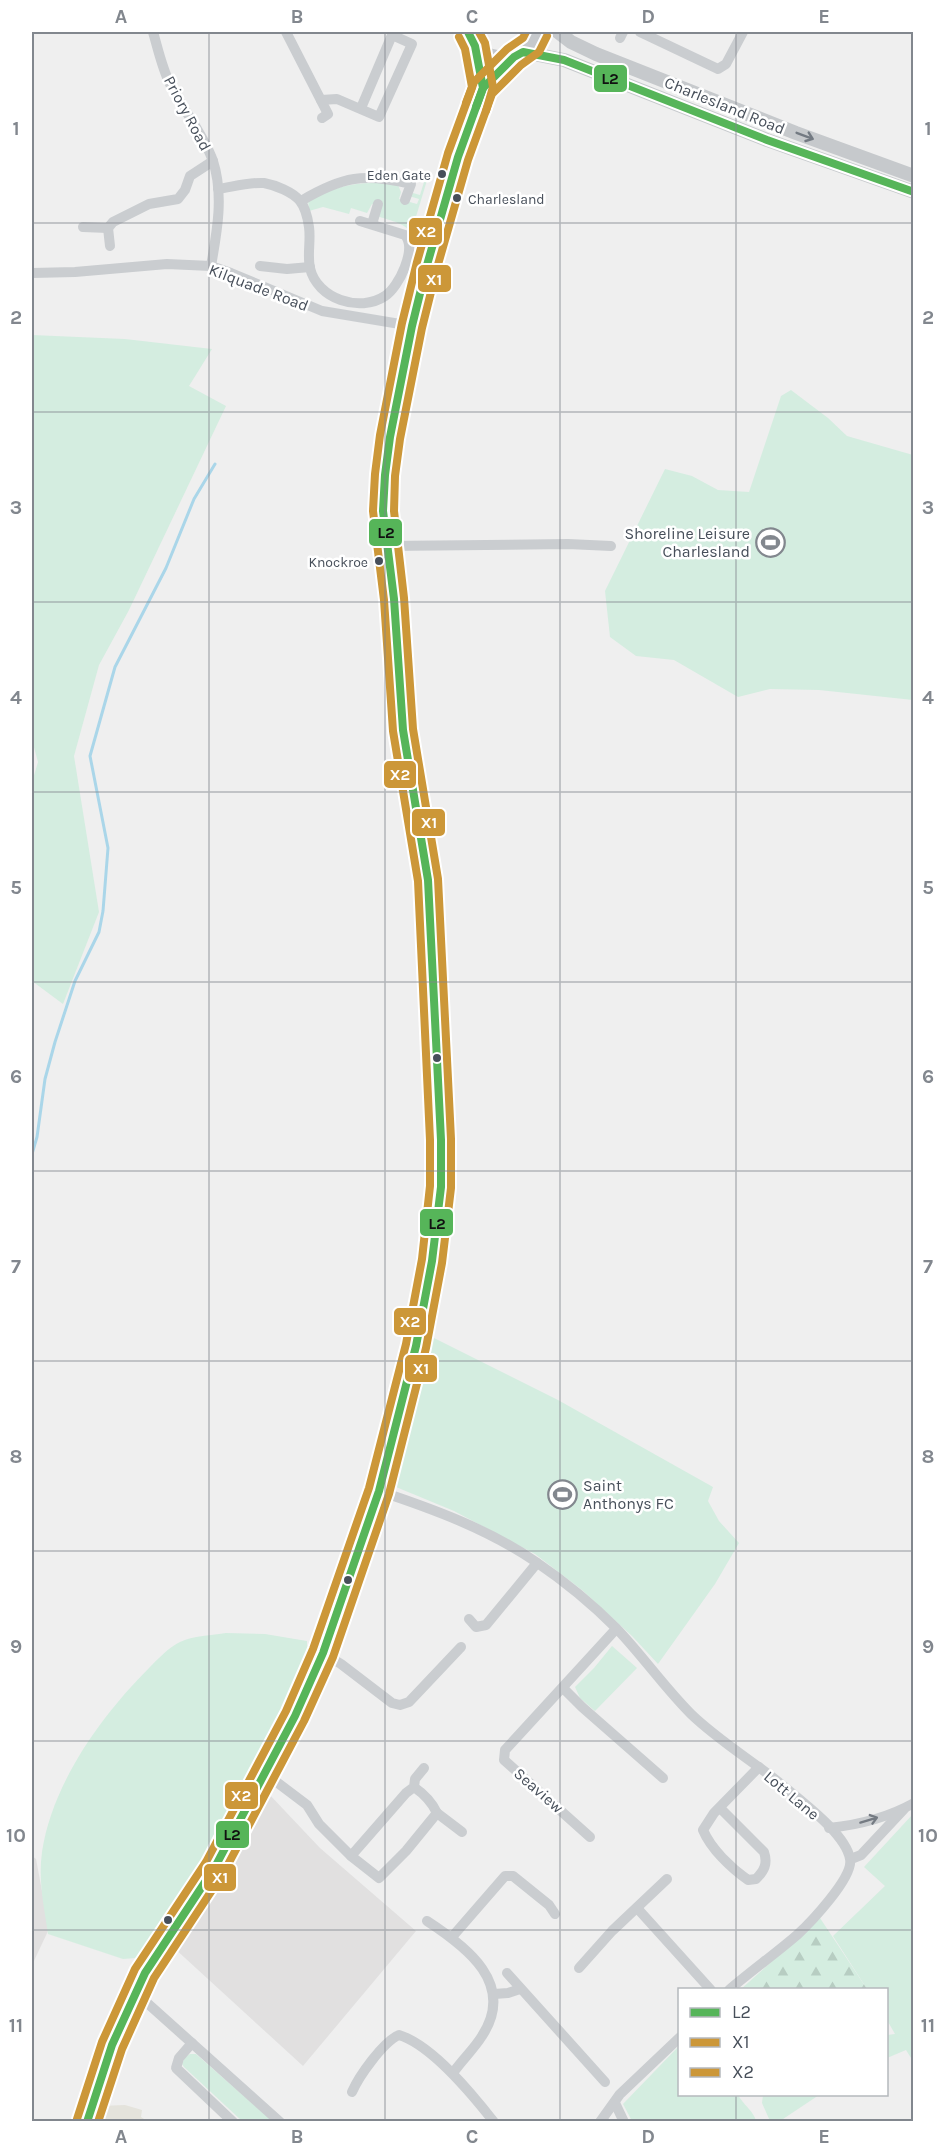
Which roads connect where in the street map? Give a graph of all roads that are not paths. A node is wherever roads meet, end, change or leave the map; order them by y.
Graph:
1 (153, 32) edge
2 (286, 32) edge
3 (537, 32) edge
4 (558, 32) edge
5 (640, 32) edge
6 (743, 32) edge
7 (469, 36) edge
8 (518, 55) junction
9 (483, 88) junction
10 (321, 100) junction
11 (361, 108) junction
12 (322, 118) dead end
13 (213, 161) junction
14 (914, 176) edge
15 (218, 189) junction
16 (914, 192) edge
17 (405, 200) dead end
18 (301, 201) junction
19 (378, 204) dead end
20 (360, 221) dead end
21 (372, 225) junction
22 (83, 227) dead end
23 (108, 228) junction
24 (110, 246) dead end
25 (211, 266) junction
26 (260, 266) dead end
27 (310, 267) junction
28 (32, 273) edge
29 (412, 326) junction
30 (387, 546) junction
31 (611, 546) dead end
32 (379, 1491) junction
33 (537, 1563) junction
34 (469, 1619) dead end
35 (616, 1629) junction
36 (461, 1647) dead end
37 (322, 1653) junction
38 (563, 1688) junction
39 (759, 1767) junction
40 (424, 1768) dead end
41 (266, 1774) junction
42 (663, 1778) dead end
43 (414, 1787) junction
44 (910, 1805) edge
45 (720, 1808) junction
46 (437, 1813) junction
47 (829, 1828) junction
48 (462, 1832) dead end
49 (591, 1837) dead end
50 (351, 1856) junction
51 (850, 1859) junction
52 (667, 1879) dead end
53 (637, 1908) junction
54 (555, 1914) dead end
55 (427, 1921) dead end
56 (452, 1937) junction
57 (579, 1968) dead end
58 (507, 1973) dead end
59 (710, 1988) edge
60 (730, 1988) edge
61 (520, 1989) junction
62 (136, 1993) junction
63 (494, 1994) junction
64 (678, 2039) edge
65 (192, 2043) junction
66 (453, 2073) junction
67 (605, 2082) dead end
68 (352, 2091) dead end
69 (615, 2103) junction
70 (87, 2121) edge
71 (233, 2121) edge
72 (280, 2121) edge
73 (494, 2121) edge
74 (600, 2121) edge
75 (624, 2121) edge

1 - 13 street, Priory Road
2 - 10 street
3 - 8 main road
4 -> 14 main road, Charlesland Road
5 - 6 street
7 - 8 main road, Charlesland Road
7 - 9 main road
8 - 9 main road
8 - 16 main road, Charlesland Road
9 - 29 main road
10 - 11 street
10 - 12 street
11 - 11 street
13 - 15 street, Priory Road
13 - 23 street
15 - 18 street
15 - 25 street, Priory Road
17 - 18 street
18 - 27 street
19 - 21 street
20 - 21 street
21 - 27 street
22 - 23 street
23 - 24 street
25 - 28 street, Kilquade Road
25 - 29 street, Kilquade Road
26 - 27 street
29 - 30 main road
30 - 31 street
30 - 32 main road
32 - 33 street, Lott Lane
32 - 37 main road
33 - 34 street
33 - 35 street, Lott Lane
35 - 38 street, Seaview
35 - 39 street, Lott Lane
36 - 37 street
37 - 41 main road
38 - 42 street
38 - 49 street, Seaview
39 - 45 street
39 - 47 street, Lott Lane
40 - 43 street
41 - 50 street
41 - 62 main road
43 - 46 street
43 - 50 street
47 -> 44 street
44 - 51 street
45 - 45 street
46 - 48 street
46 - 50 street
47 - 51 street, Lott Lane
51 - 60 street
52 - 53 street
53 - 57 street
53 - 59 street
54 - 56 street
55 - 56 street
56 - 63 street
58 - 61 street
61 - 63 street
61 - 67 street
62 - 65 street
62 - 70 main road
63 - 66 street
64 - 69 street
65 - 71 street
65 - 72 street
66 - 68 street
66 - 73 street
69 - 74 street
69 - 75 street

